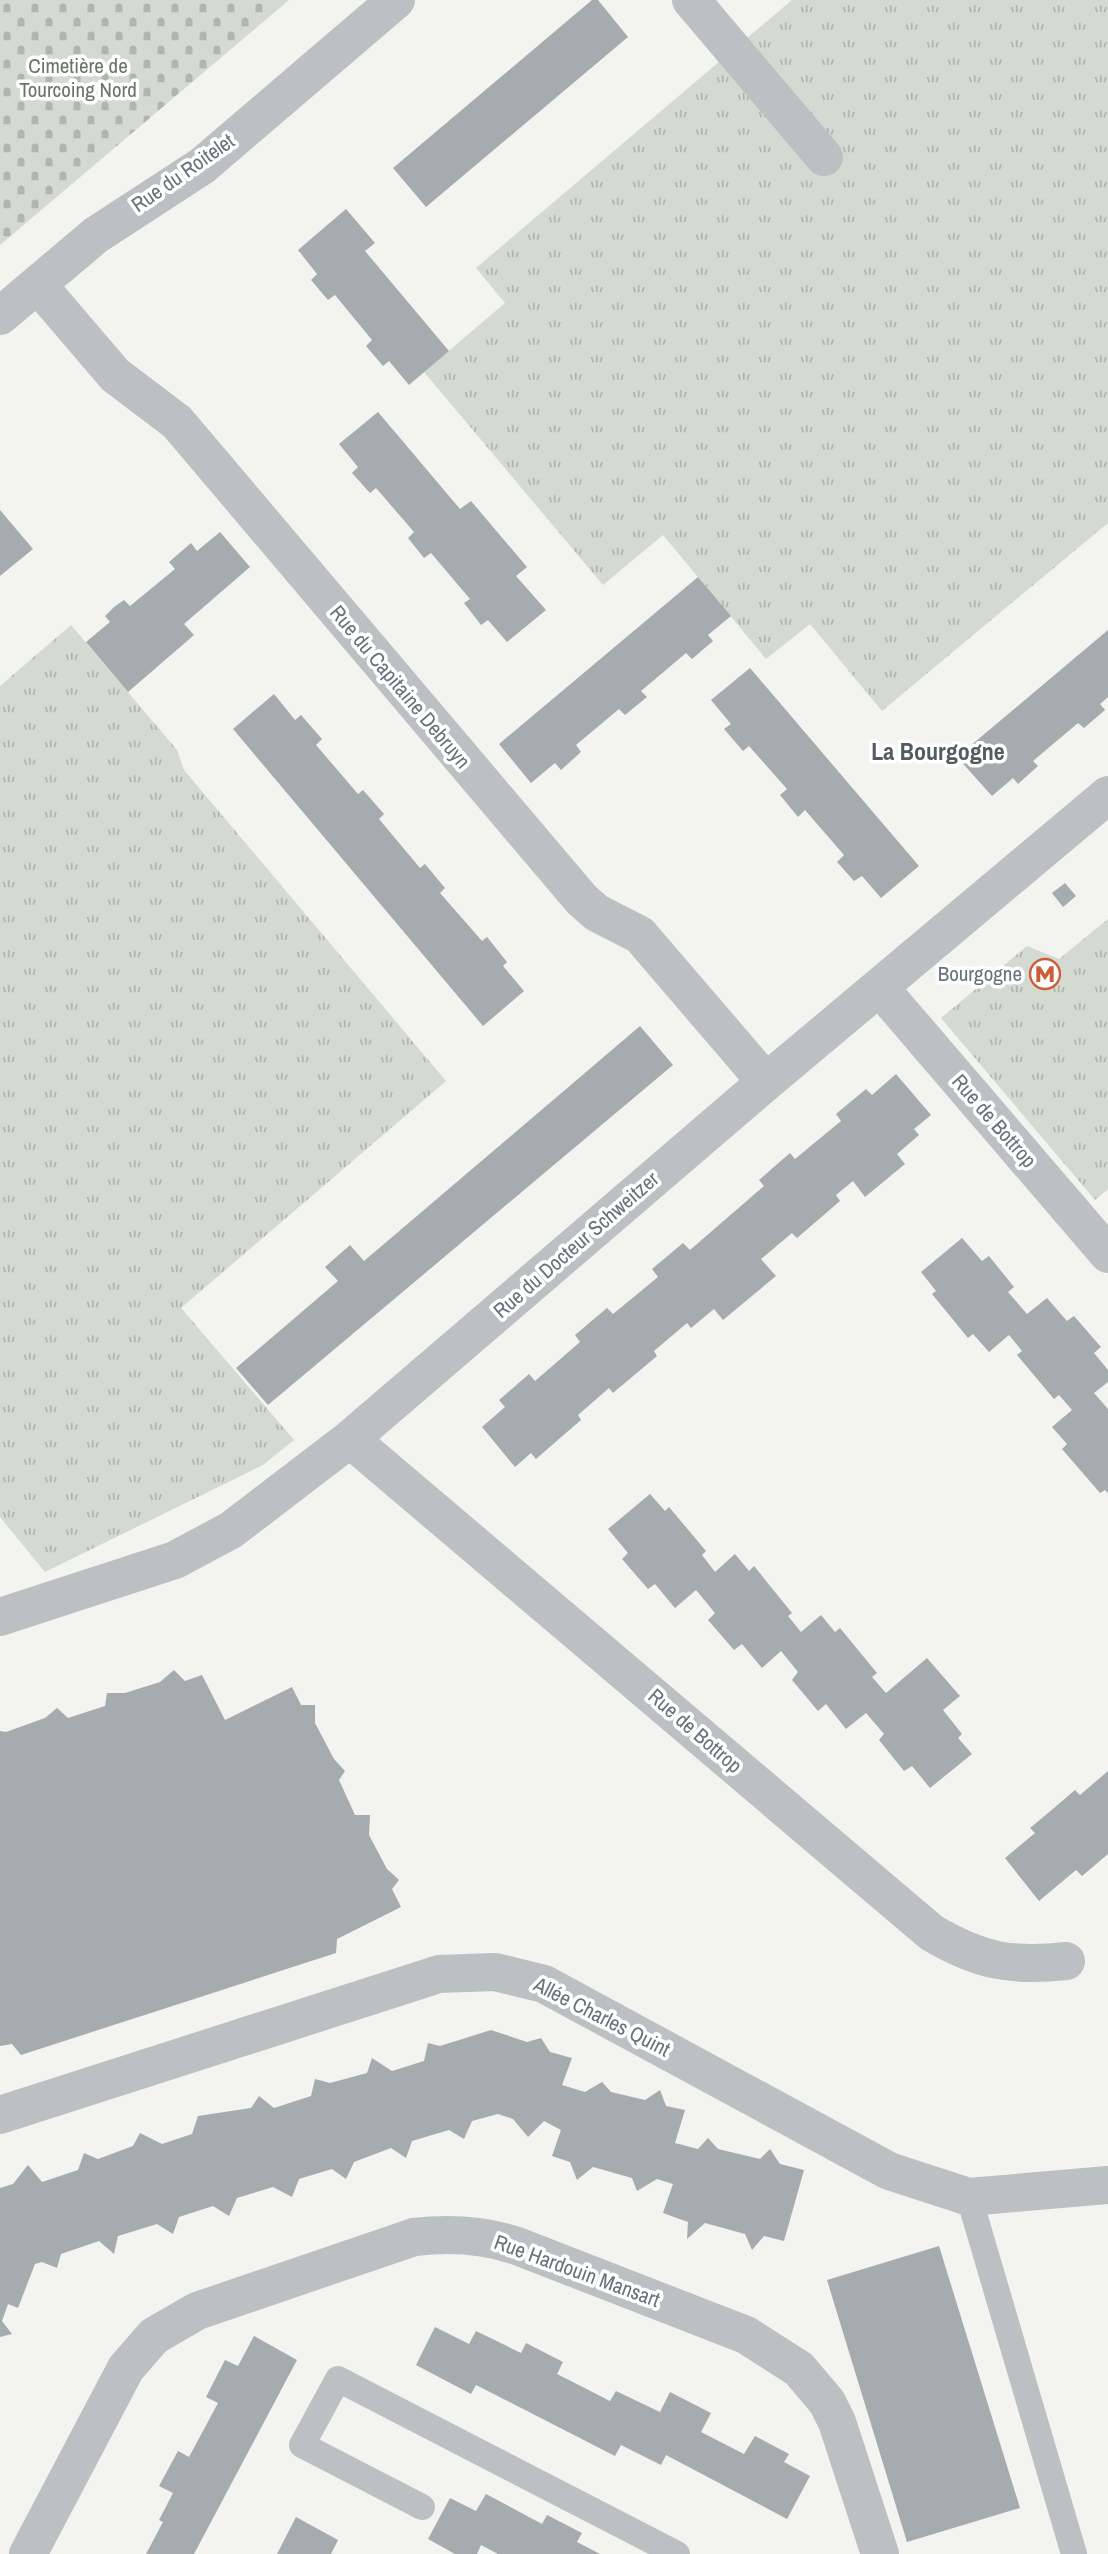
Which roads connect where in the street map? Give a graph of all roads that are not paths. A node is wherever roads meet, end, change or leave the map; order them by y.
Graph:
1 (396, 0) edge
2 (691, 0) edge
3 (824, 157) dead end
4 (38, 285) junction
5 (0, 316) edge
6 (1108, 795) edge
7 (880, 988) junction
8 (766, 1082) junction
9 (1108, 1254) edge
10 (350, 1439) junction
11 (0, 1617) edge
12 (1066, 1961) dead end
13 (0, 2115) edge
14 (1108, 2185) edge
15 (969, 2197) junction
16 (422, 2507) dead end
17 (28, 2554) edge
18 (677, 2554) edge
19 (880, 2554) edge
20 (1074, 2554) edge

1 - 4 street, Rue du Roitelet
2 - 3 street
4 - 5 street, Rue du Roitelet
4 - 8 street, Rue du Capitaine Debruyn
6 - 7 street, Rue du Docteur Schweitzer
7 - 8 street, Rue du Docteur Schweitzer
7 - 9 street, Rue de Bottrop
8 - 10 street, Rue du Docteur Schweitzer
10 - 11 street, Rue du Docteur Schweitzer
10 - 12 street, Rue de Bottrop
13 - 15 street, Allée Charles Quint
14 - 15 street, Allée Charles Quint
15 - 20 lane
16 - 18 lane
17 - 19 street, Rue Hardouin Mansart

